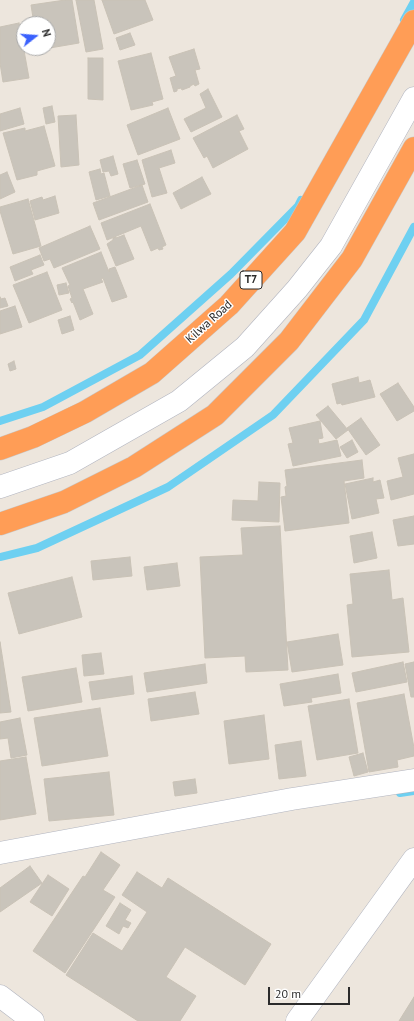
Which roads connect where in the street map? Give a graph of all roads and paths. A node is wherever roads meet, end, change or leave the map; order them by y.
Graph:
1 (414, 21) edge
2 (414, 98) edge
3 (414, 148) edge
4 (0, 449) edge
5 (0, 487) edge
6 (0, 524) edge
7 (414, 780) edge
8 (0, 853) edge
9 (414, 859) edge
10 (0, 996) edge
11 (20, 1017) edge
12 (297, 1021) edge

1 - 4 highway, Kilwa Road / T7
2 - 5 street
3 - 6 highway
7 - 8 street
9 - 12 street
10 - 11 street

